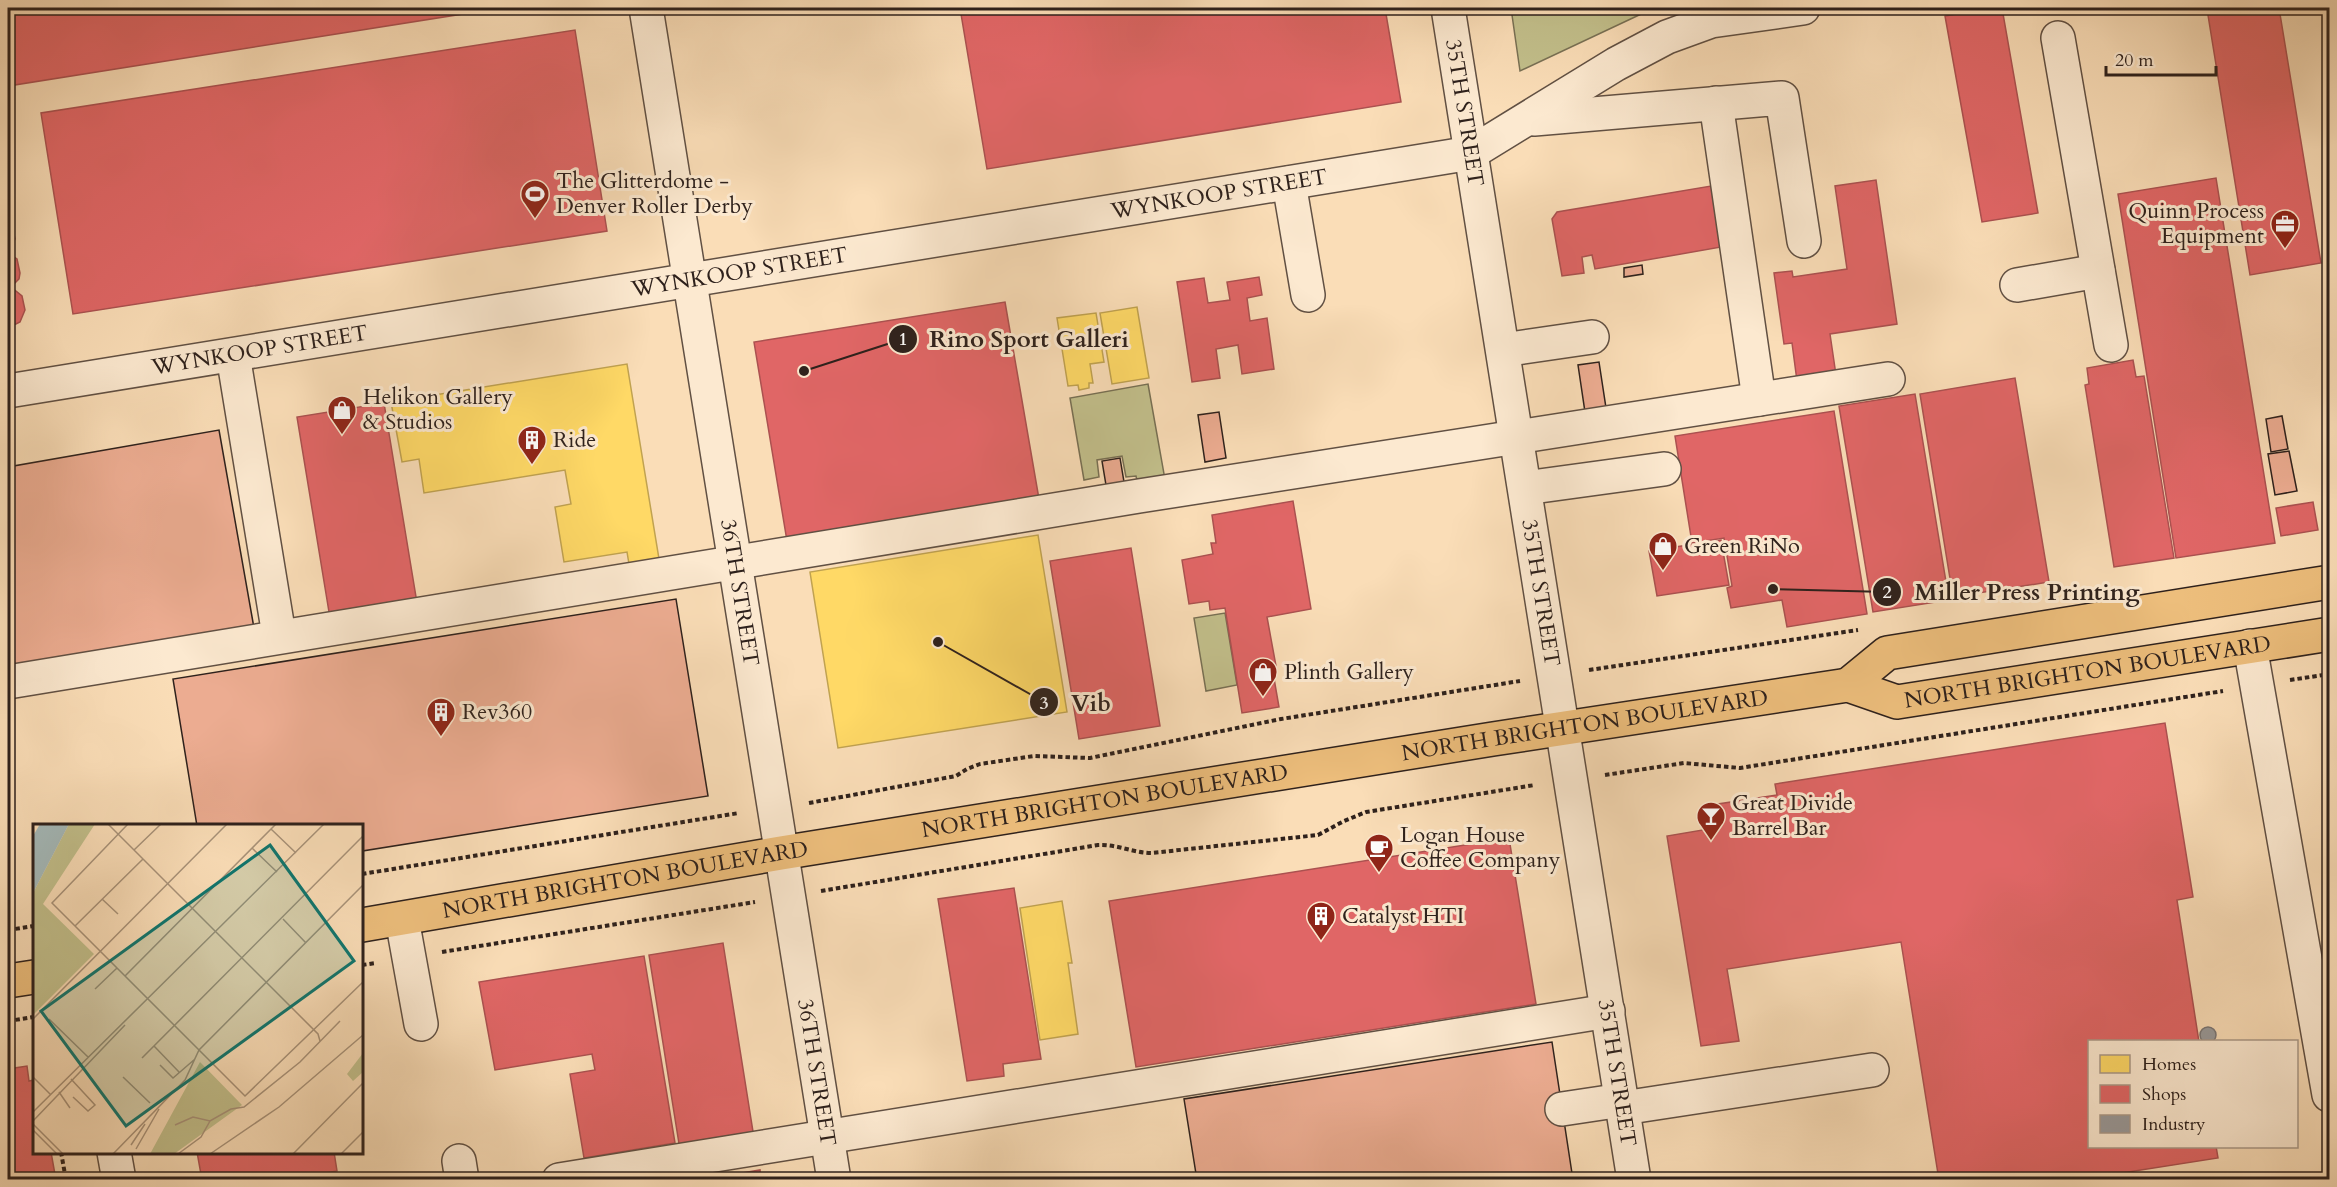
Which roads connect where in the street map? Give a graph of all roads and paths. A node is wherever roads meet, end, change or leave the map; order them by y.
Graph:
1 (646, 8) edge
2 (1448, 8) edge
3 (1803, 8) edge
4 (2058, 38) dead end
5 (1716, 103) junction
6 (1527, 119) junction
7 (1472, 153) junction
8 (1289, 183) junction
9 (1804, 241) dead end
10 (2098, 271) junction
11 (690, 280) junction
12 (2017, 285) dead end
13 (1308, 295) dead end
14 (1592, 337) dead end
15 (2111, 345) dead end
16 (1503, 350) junction
17 (233, 355) junction
18 (1888, 379) dead end
19 (8, 391) edge
20 (1759, 399) junction
21 (1517, 436) junction
22 (1664, 469) dead end
23 (1525, 489) junction
24 (735, 562) junction
25 (2330, 582) edge
26 (277, 622) dead end
27 (2330, 634) edge
28 (1796, 638) dead end
29 (2250, 646) junction
30 (1622, 665) dead end
31 (8, 682) edge
32 (1492, 685) dead end
33 (1848, 685) junction
34 (2183, 698) dead end
35 (1563, 728) junction
36 (1644, 768) dead end
37 (1505, 790) dead end
38 (826, 801) dead end
39 (719, 816) dead end
40 (781, 853) junction
41 (363, 874) edge
42 (834, 890) dead end
43 (736, 905) dead end
44 (402, 919) junction
45 (363, 925) edge
46 (33, 926) edge
47 (8, 930) edge
48 (439, 952) dead end
49 (374, 963) dead end
50 (363, 965) edge
51 (33, 977) edge
52 (8, 981) edge
53 (1608, 1011) junction
54 (33, 1017) edge
55 (8, 1021) edge
56 (421, 1024) dead end
57 (1872, 1070) dead end
58 (2329, 1095) edge
59 (1622, 1104) junction
60 (1562, 1109) dead end
61 (827, 1136) junction
62 (61, 1154) edge
63 (114, 1154) edge
64 (66, 1179) edge
65 (119, 1179) edge
66 (559, 1179) edge
67 (834, 1179) edge
68 (1634, 1179) edge

1 - 11 street, 36TH STREET
2 - 7 street, 35TH STREET
3 - 6 street
4 - 10 street
5 - 6 street
5 - 9 street
5 - 20 street
6 - 7 street
7 - 8 street, WYNKOOP STREET
7 - 16 street, 35TH STREET
8 - 11 street, WYNKOOP STREET
8 - 13 street
10 - 12 street
10 - 15 street
11 - 17 street, WYNKOOP STREET
11 - 24 street, 36TH STREET
14 - 16 street
16 - 21 street, 35TH STREET
17 - 19 street, WYNKOOP STREET
17 - 26 street
18 - 20 street
20 - 21 street
21 - 23 street, 35TH STREET
21 - 24 street
22 - 23 street
23 - 35 street, 35TH STREET
24 - 31 street
24 - 40 street, 36TH STREET
25 - 33 main road
27 - 29 main road, NORTH BRIGHTON BOULEVARD
28 - 30 path
29 - 33 main road, NORTH BRIGHTON BOULEVARD
29 - 58 street
32 - 38 path
33 - 35 main road, NORTH BRIGHTON BOULEVARD
34 - 36 path
35 - 40 main road, NORTH BRIGHTON BOULEVARD
35 - 53 street, 35TH STREET
37 - 42 path
39 - 41 path
40 - 44 main road, NORTH BRIGHTON BOULEVARD
40 - 61 street, 36TH STREET
43 - 48 path
44 - 45 main road, NORTH BRIGHTON BOULEVARD
44 - 56 street
46 - 47 path
49 - 50 path
51 - 52 main road
53 - 59 street, 35TH STREET
53 - 61 street
54 - 55 path
57 - 59 street
59 - 60 street
59 - 68 street, 35TH STREET
61 - 66 street
61 - 67 street, 36TH STREET
62 - 64 path
63 - 65 street

